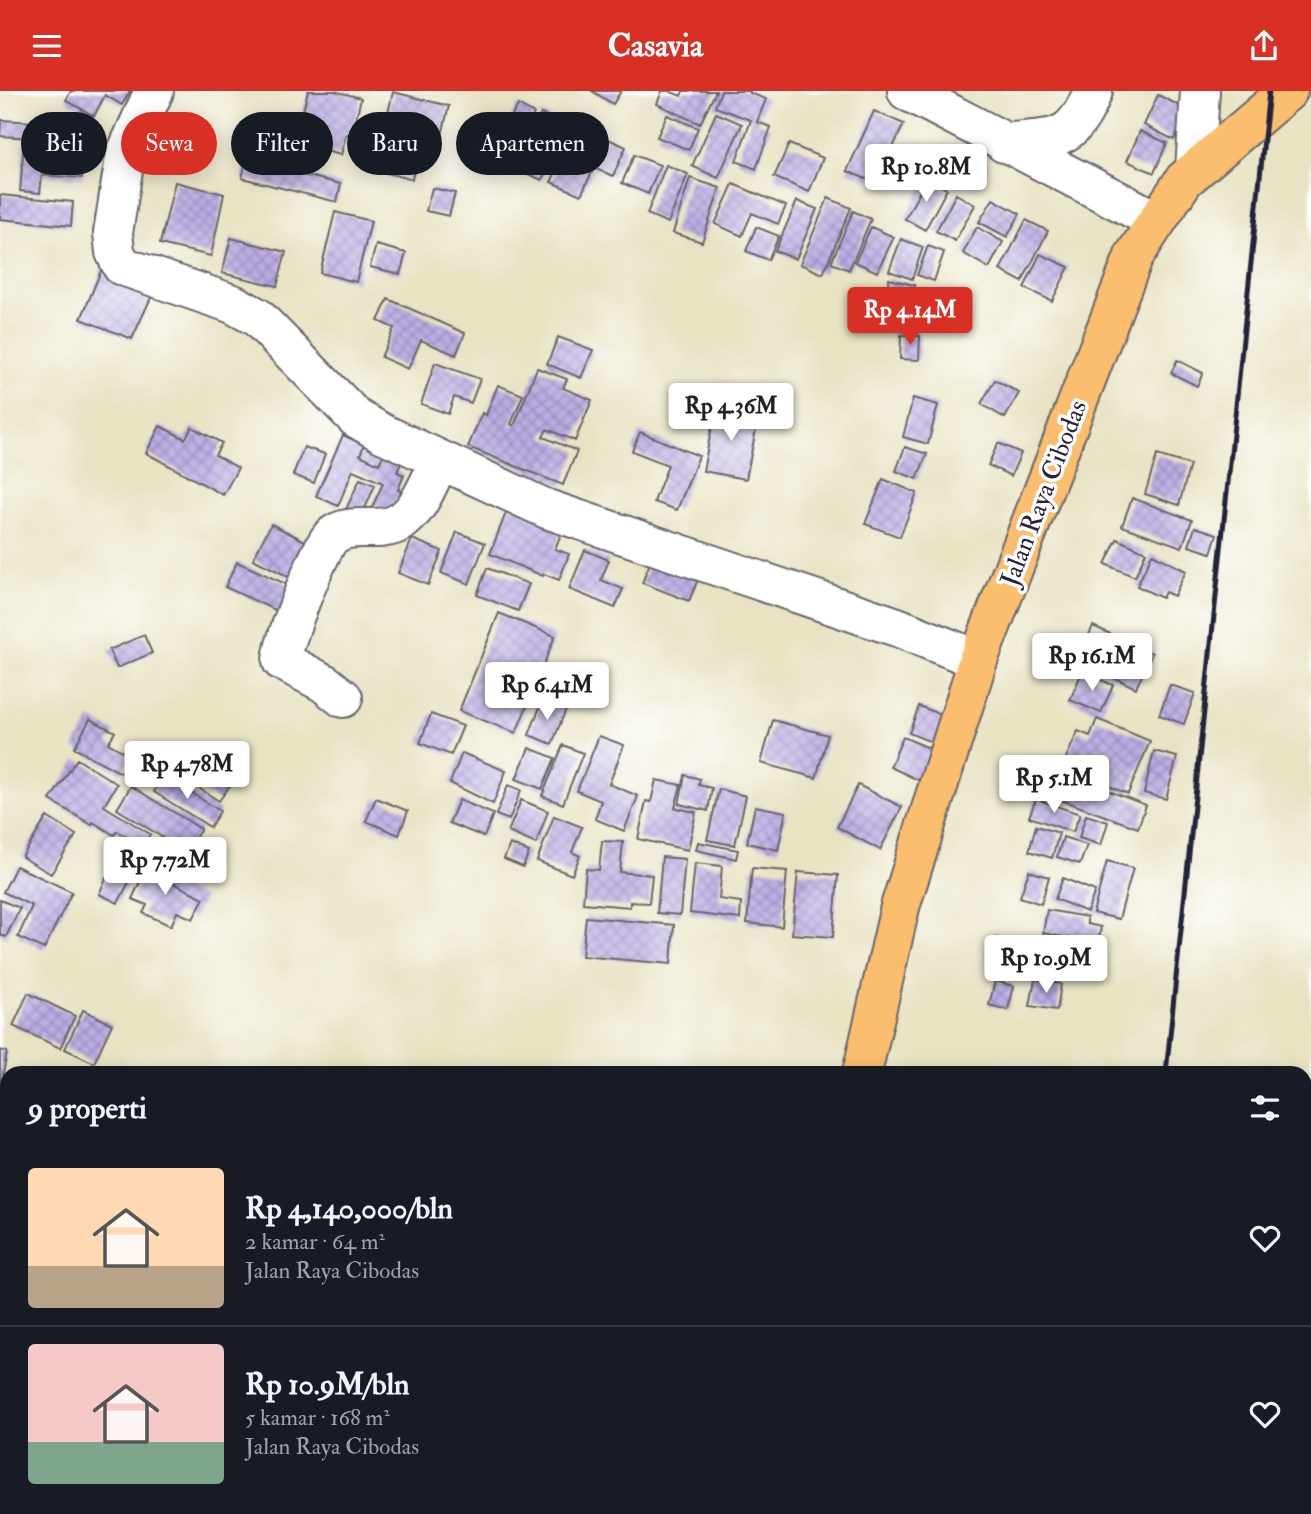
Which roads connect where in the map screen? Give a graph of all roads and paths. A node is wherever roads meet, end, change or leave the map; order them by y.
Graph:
1 (154, 91) edge
2 (907, 91) edge
3 (1093, 91) edge
4 (1200, 91) edge
5 (1288, 91) edge
6 (1004, 143) junction
7 (1195, 170) junction
8 (1157, 222) junction
9 (440, 460) junction
10 (978, 660) junction
11 (343, 698) dead end
12 (864, 1066) edge

1 - 9 street
2 - 6 street
3 - 6 street
4 - 7 street
5 - 7 highway, Jalan Raya Cibodas
6 - 8 street
7 - 8 highway, Jalan Raya Cibodas
8 - 10 highway, Jalan Raya Cibodas
9 - 10 street
9 - 11 street
10 - 12 highway, Jalan Raya Cibodas

